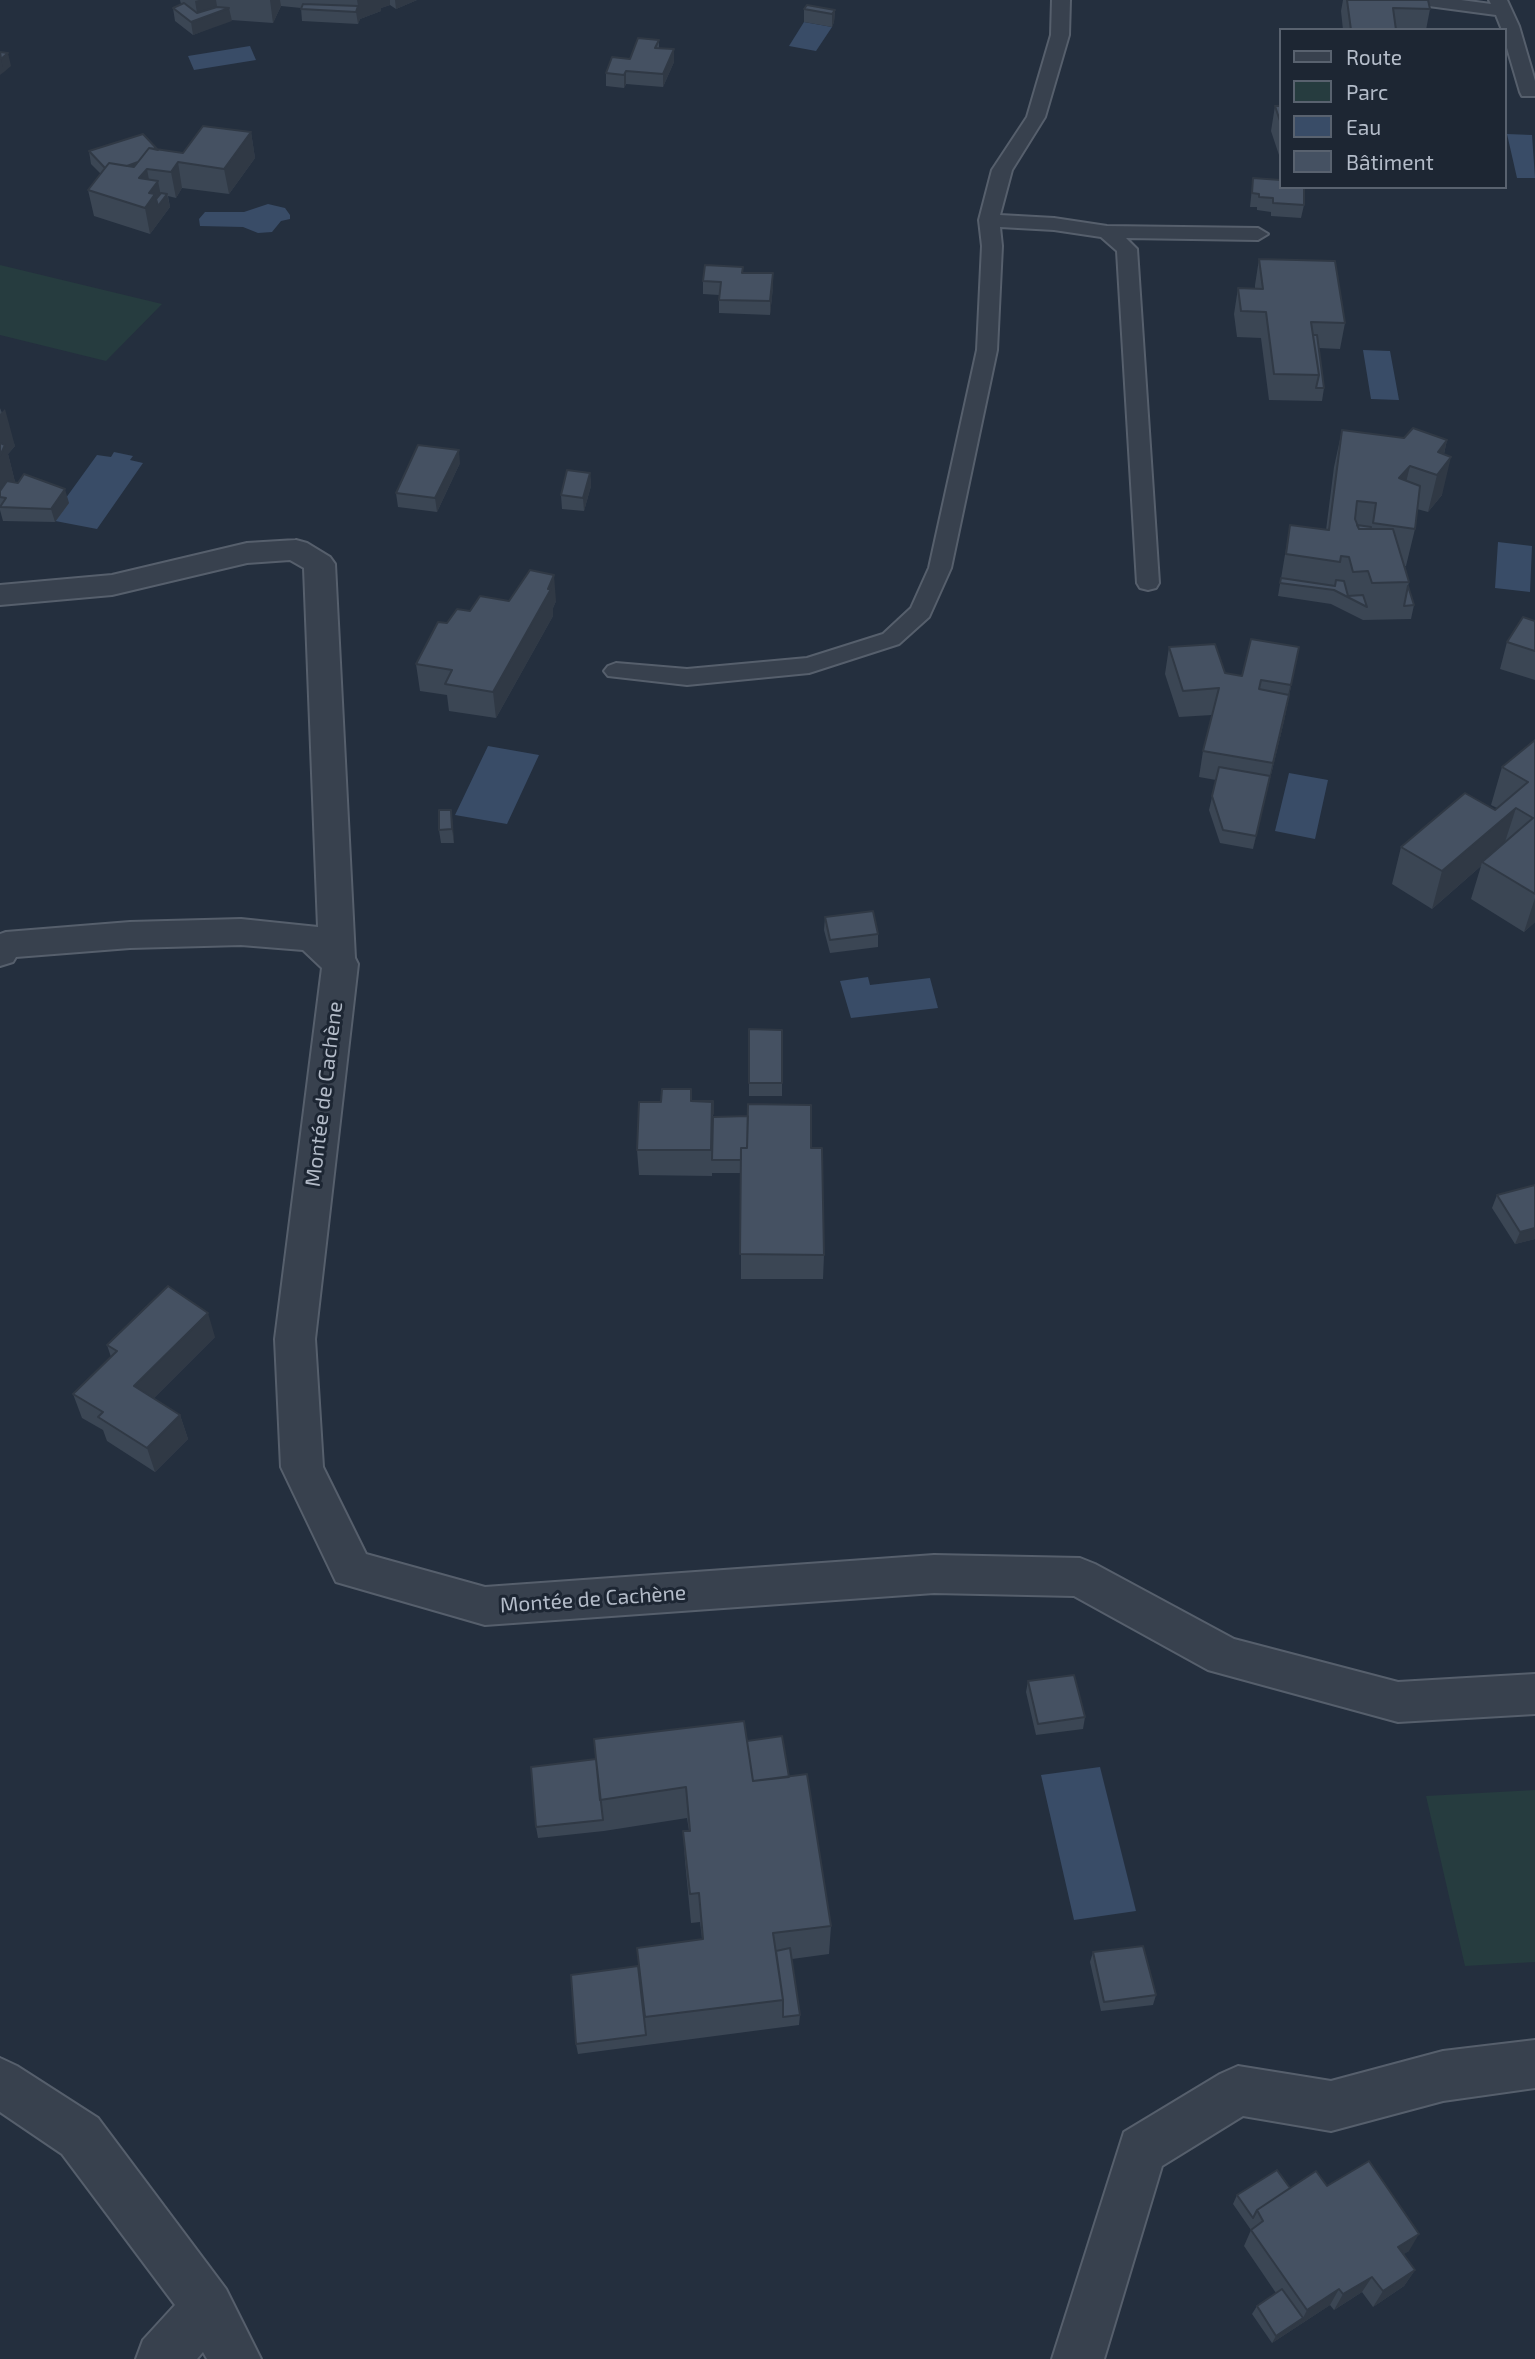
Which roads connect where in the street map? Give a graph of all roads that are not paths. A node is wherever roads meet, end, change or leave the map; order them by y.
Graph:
1 (1061, 0) edge
2 (1421, 0) edge
3 (1501, 5) edge
4 (1529, 92) dead end
5 (989, 220) junction
6 (1107, 232) junction
7 (1258, 234) dead end
8 (1148, 583) dead end
9 (0, 595) edge
10 (616, 671) dead end
11 (0, 953) edge
12 (337, 961) junction
13 (1535, 1694) edge
14 (1535, 2064) edge
15 (0, 2083) edge
16 (208, 2308) junction
17 (162, 2359) edge
18 (235, 2359) edge
19 (1078, 2359) edge

1 - 5 lane
2 - 3 lane
3 - 4 lane
5 - 6 lane
5 - 10 lane
6 - 7 lane
6 - 8 lane
9 - 12 street, Montée de Cachène
11 - 12 street
12 - 13 street, Montée de Cachène
14 - 19 street
15 - 16 street
16 - 17 street
16 - 18 street

